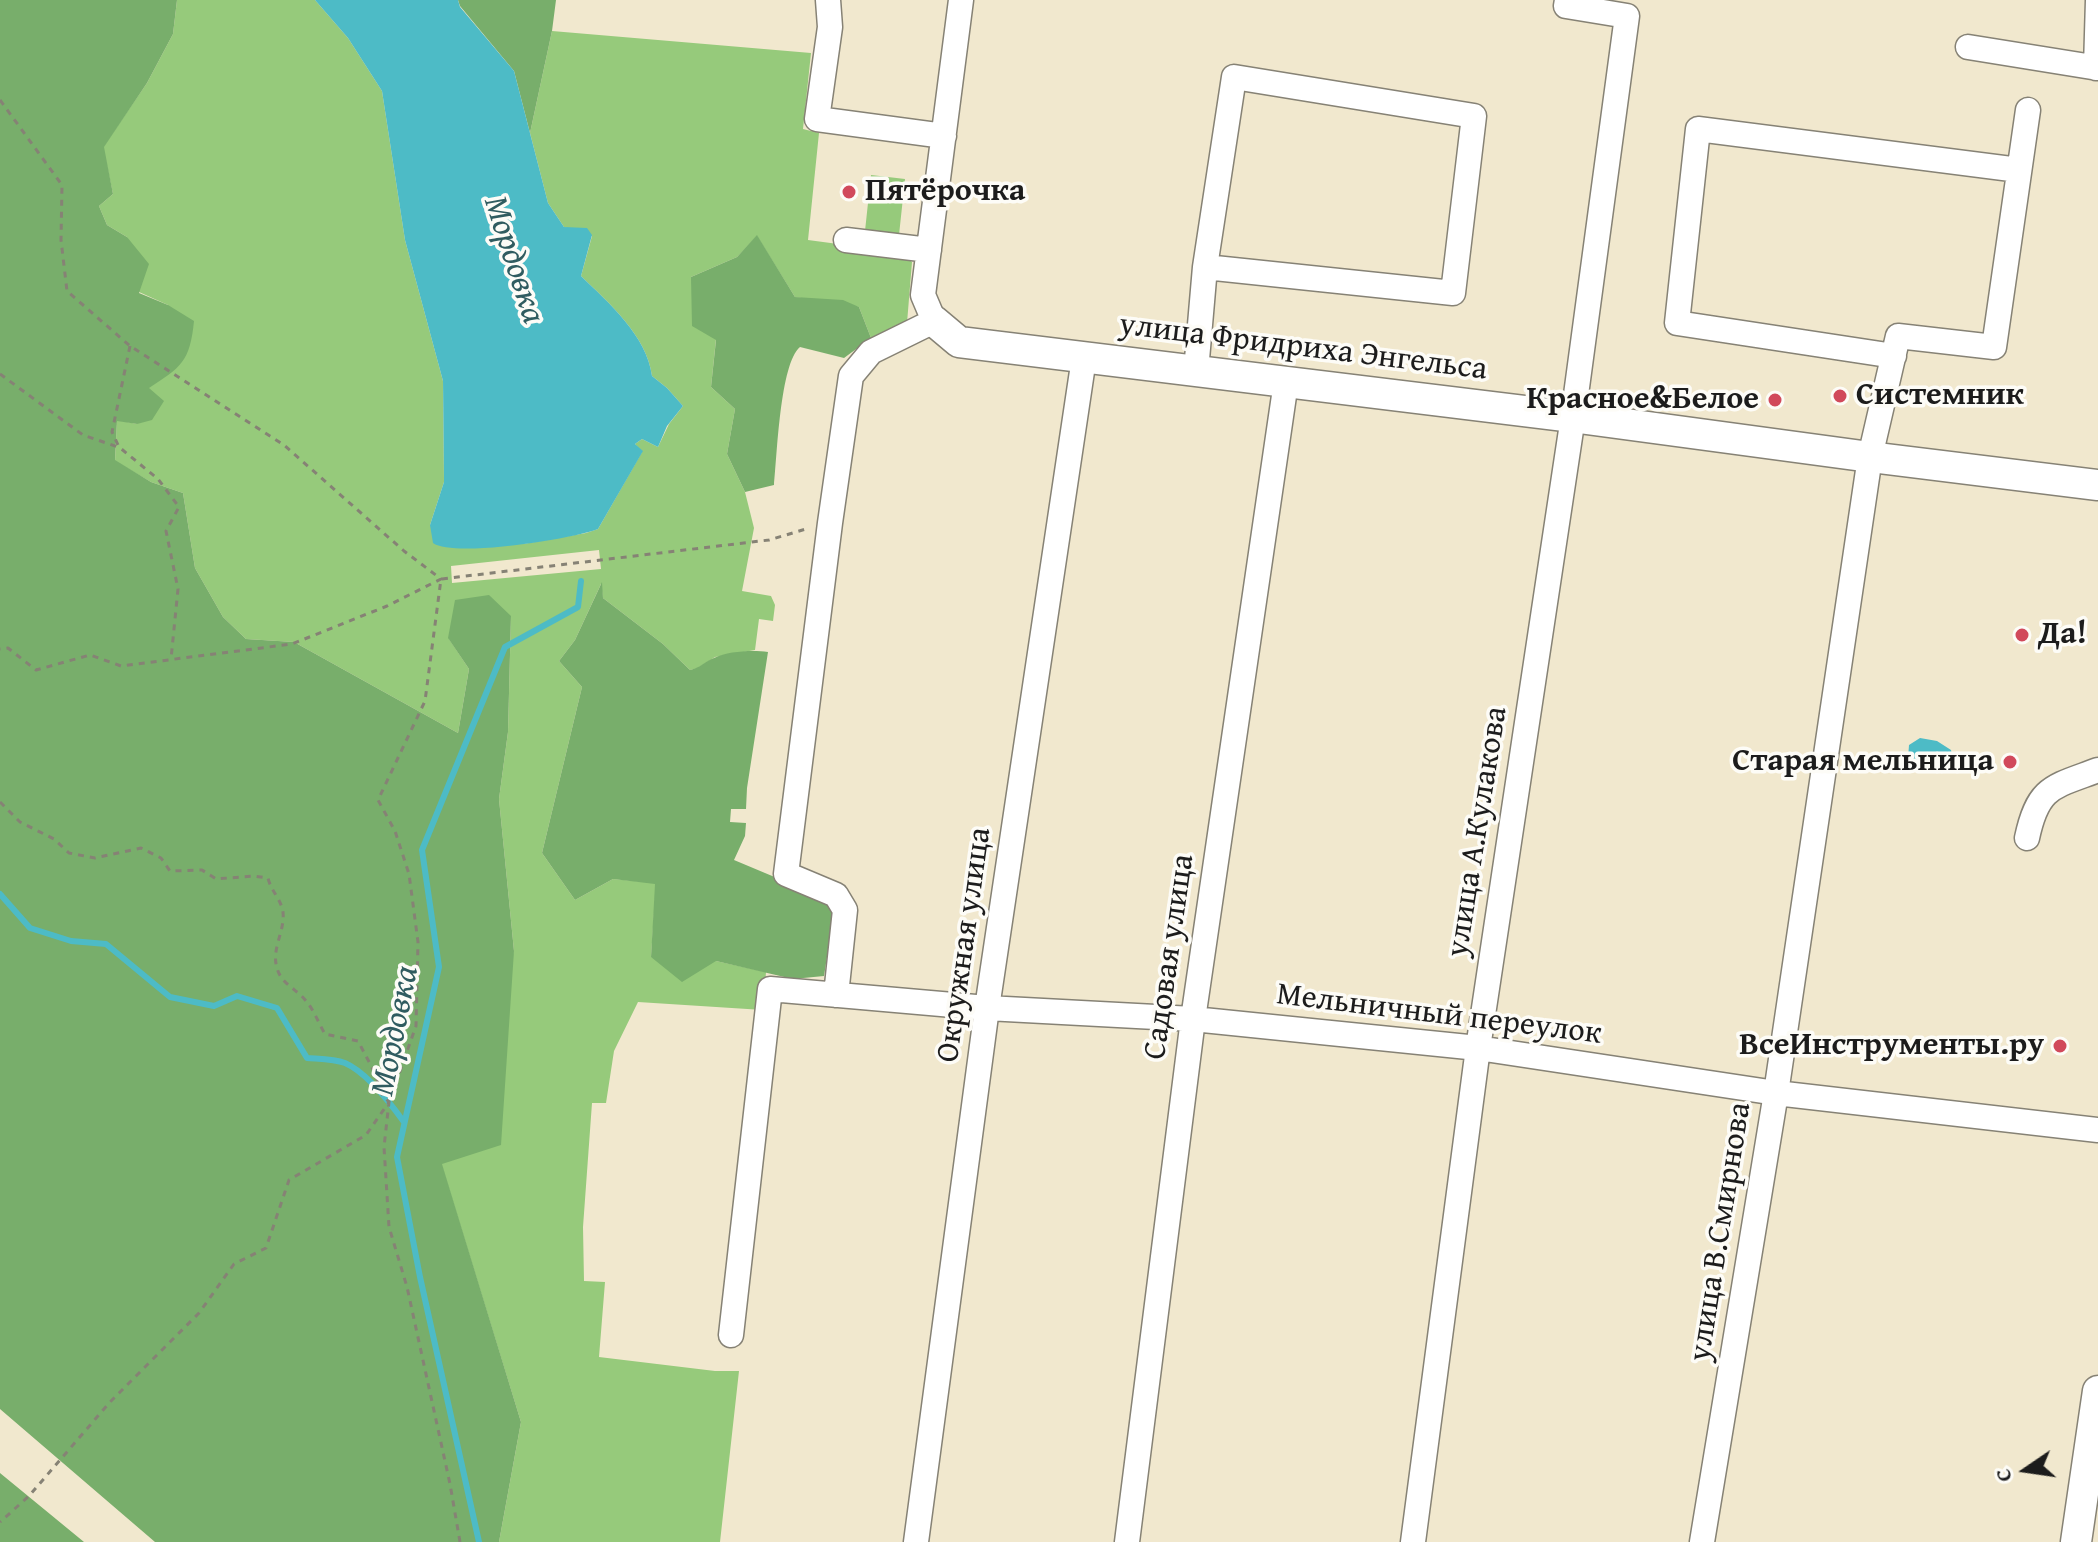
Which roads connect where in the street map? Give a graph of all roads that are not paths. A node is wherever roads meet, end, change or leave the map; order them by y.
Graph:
1 (828, 0) edge
2 (961, 0) edge
3 (1567, 0) edge
4 (2098, 0) edge
5 (1968, 47) dead end
6 (2097, 68) edge
7 (2028, 110) dead end
8 (944, 136) junction
9 (2019, 170) junction
10 (846, 240) dead end
11 (929, 250) junction
12 (1205, 267) junction
13 (934, 321) junction
14 (1894, 356) junction
15 (1084, 358) junction
16 (1196, 371) junction
17 (1286, 382) junction
18 (1573, 417) junction
19 (1870, 457) junction
20 (2098, 485) edge
21 (2098, 770) edge
22 (2027, 838) dead end
23 (836, 995) junction
24 (987, 1008) junction
25 (1193, 1019) junction
26 (1478, 1048) junction
27 (1776, 1093) junction
28 (2098, 1130) edge
29 (731, 1335) dead end
30 (2098, 1391) edge
31 (916, 1542) edge
32 (1127, 1542) edge
33 (1413, 1542) edge
34 (1702, 1542) edge
35 (2076, 1542) edge

1 - 8 street
2 - 8 street
3 - 18 street, улица А.Кулакова
4 - 6 street
5 - 6 street
7 - 9 street
8 - 11 street
9 - 14 street
9 - 14 street
10 - 11 street
11 - 13 street
12 - 12 street
12 - 16 street
13 - 15 main road, улица Фридриха Энгельса
13 - 23 street
14 - 19 street, улица В.Смирнова
15 - 16 main road, улица Фридриха Энгельса
15 - 24 street, Окружная улица
16 - 17 main road, улица Фридриха Энгельса
17 - 18 main road, улица Фридриха Энгельса
17 - 25 street, Садовая улица
18 - 19 main road, улица Фридриха Энгельса
18 - 26 street, улица А.Кулакова
19 - 20 main road, улица Фридриха Энгельса
19 - 27 street, улица В.Смирнова
21 - 22 street
23 - 24 street, Мельничный переулок
23 - 29 street, Мельничный переулок
24 - 25 street, Мельничный переулок
24 - 31 street, Окружная улица
25 - 26 street, Мельничный переулок
25 - 32 street, Садовая улица
26 - 27 street, Мельничный переулок
26 - 33 street, улица А.Кулакова
27 - 28 street, Мельничный переулок
27 - 34 street, улица В.Смирнова
30 - 35 main road

